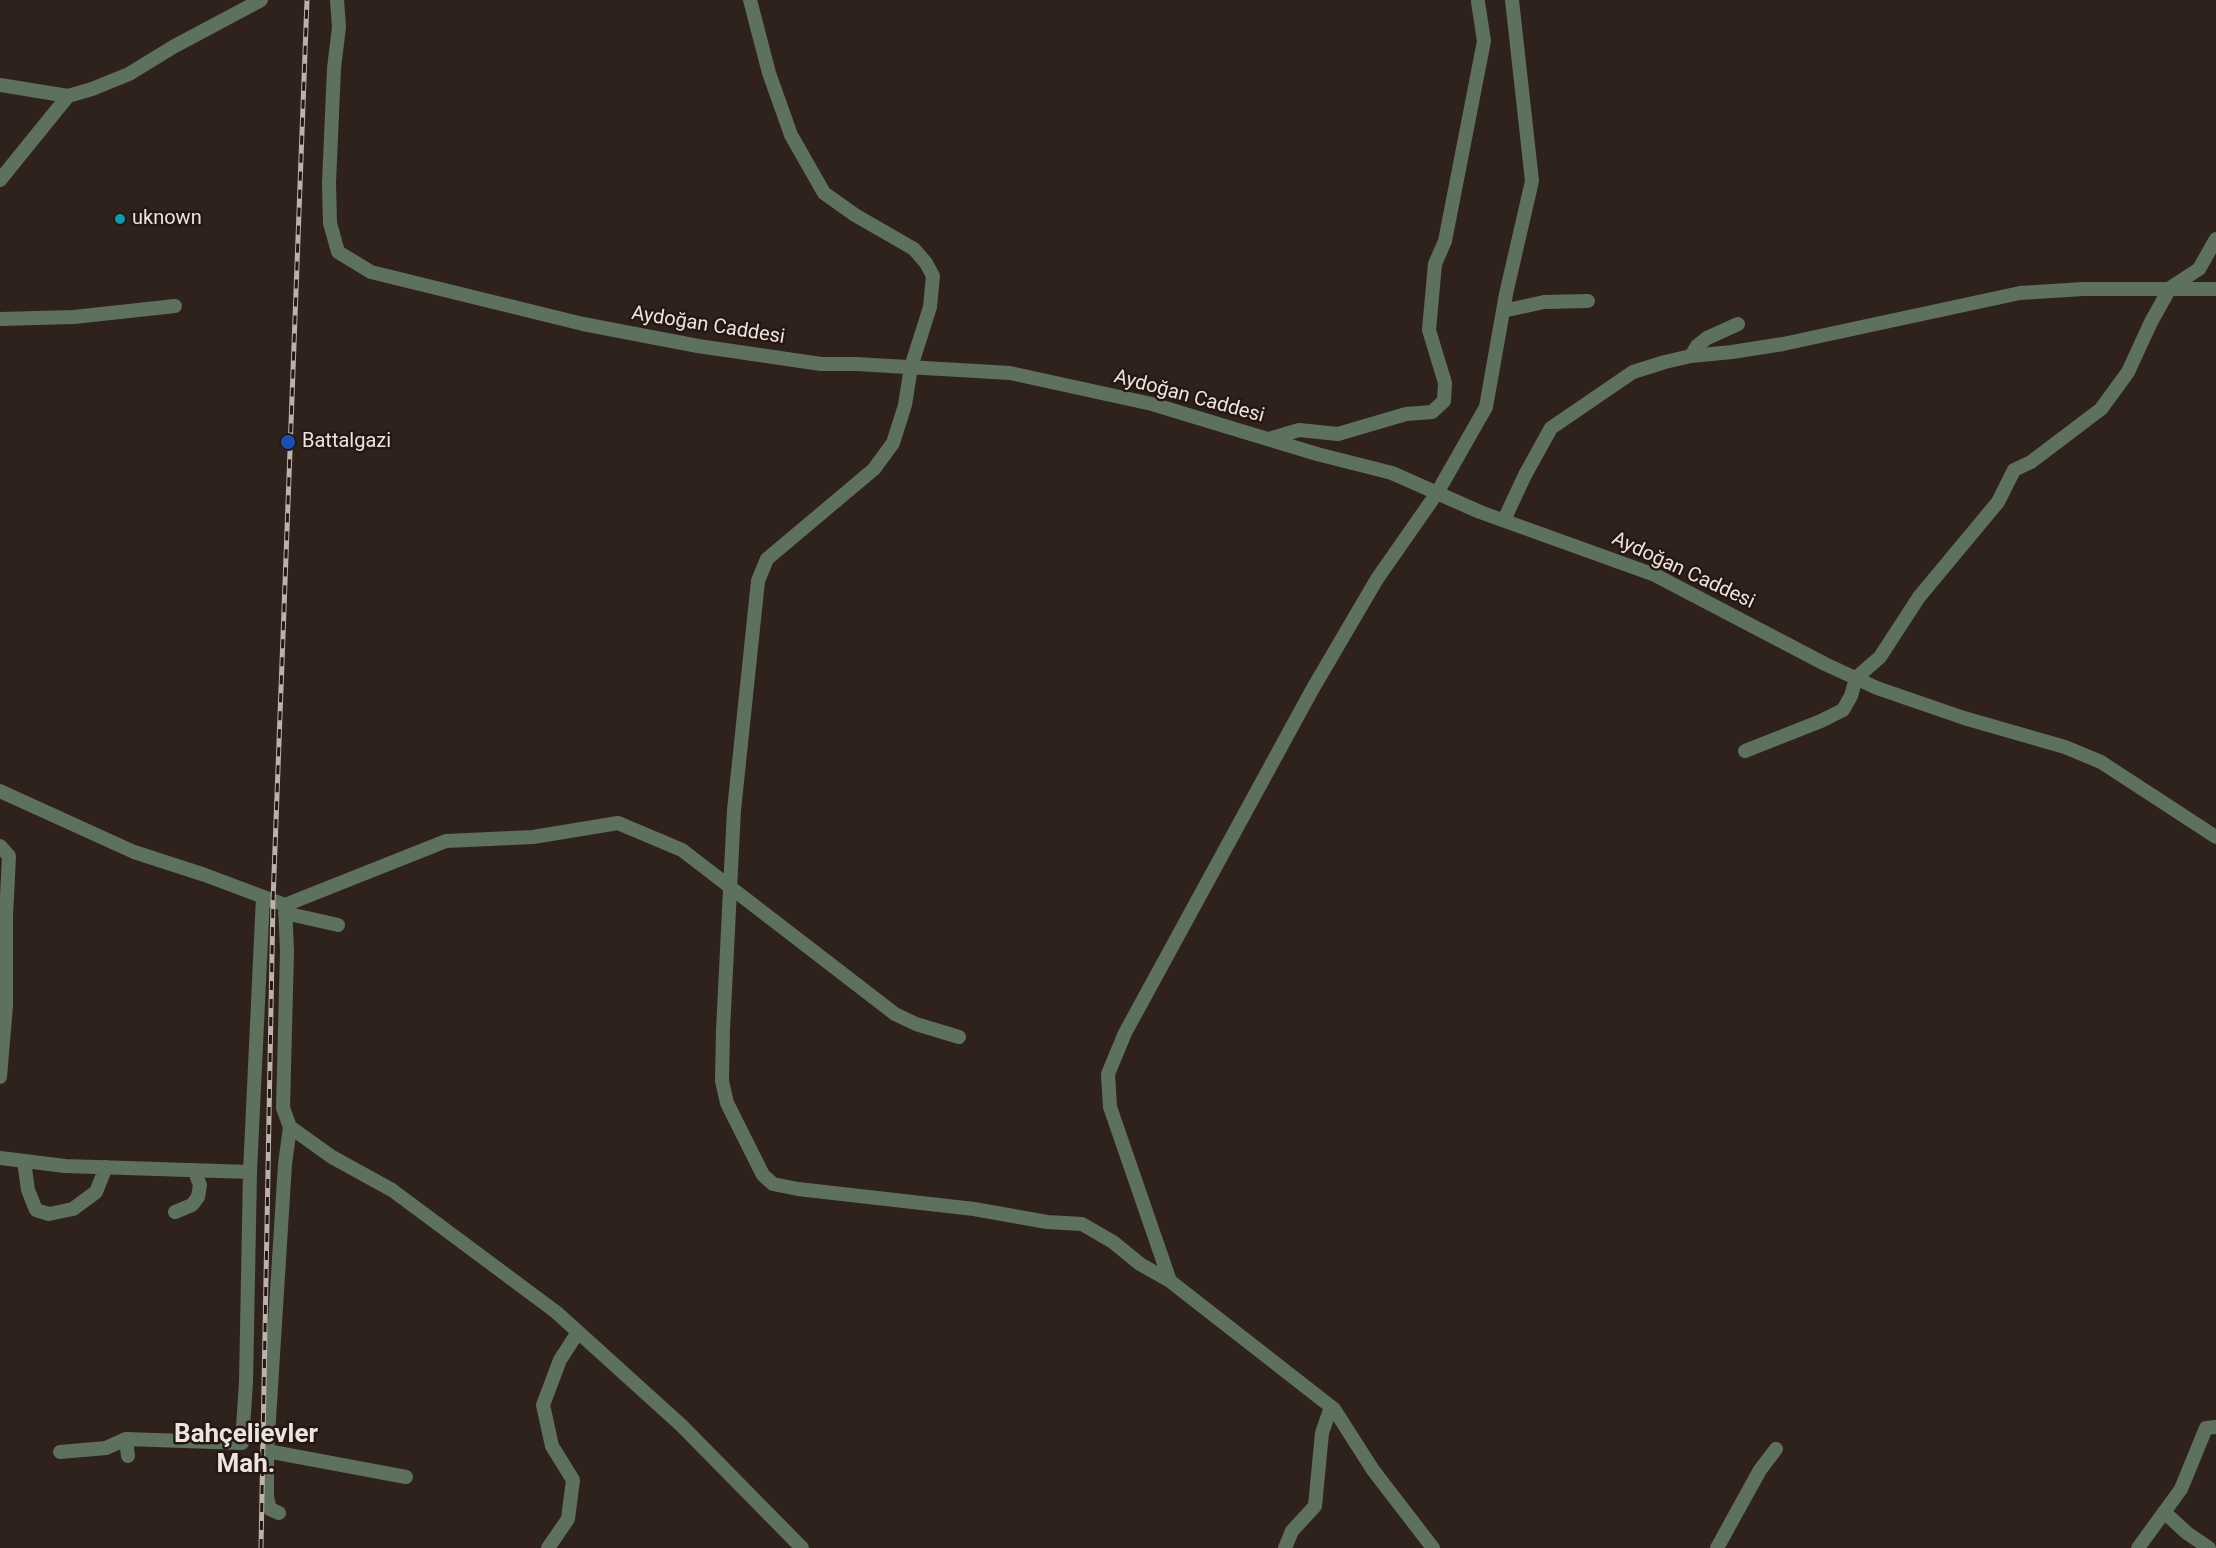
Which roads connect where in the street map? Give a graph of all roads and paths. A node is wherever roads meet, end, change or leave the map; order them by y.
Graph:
1 (261, 0) edge
2 (337, 0) edge
3 (750, 0) edge
4 (1512, 0) edge
5 (1478, 2) dead end
6 (0, 85) edge
7 (68, 96) junction
8 (0, 180) edge
9 (2216, 239) edge
10 (2170, 288) junction
11 (2216, 289) edge
12 (1588, 301) dead end
13 (175, 306) dead end
14 (1503, 311) junction
15 (0, 319) edge
16 (1738, 324) dead end
17 (1691, 356) junction
18 (911, 367) junction
19 (1269, 439) junction
20 (1437, 493) junction
21 (1504, 520) junction
22 (1856, 678) junction
23 (1745, 751) dead end
24 (0, 791) edge
25 (2216, 837) edge
26 (0, 846) edge
27 (730, 888) junction
28 (263, 897) junction
29 (285, 909) junction
30 (338, 925) dead end
31 (959, 1037) dead end
32 (0, 1077) edge
33 (290, 1127) junction
34 (0, 1158) edge
35 (24, 1161) junction
36 (106, 1167) junction
37 (194, 1170) junction
38 (250, 1172) junction
39 (175, 1212) dead end
40 (1170, 1281) junction
41 (578, 1332) junction
42 (1331, 1407) junction
43 (2216, 1427) edge
44 (126, 1439) junction
45 (1776, 1449) dead end
46 (267, 1451) junction
47 (60, 1452) dead end
48 (128, 1456) dead end
49 (406, 1477) dead end
50 (2164, 1512) junction
51 (279, 1513) dead end
52 (548, 1548) edge
53 (802, 1548) edge
54 (1285, 1548) edge
55 (1433, 1548) edge
56 (1717, 1548) edge
57 (2138, 1548) edge
58 (2209, 1548) edge

1 - 7 street
2 - 18 street, Aydoğan Caddesi
3 - 18 street
4 - 14 street
5 - 19 street
6 - 7 street
7 - 8 street
9 - 10 street
10 - 11 street
10 - 17 street
10 - 22 street
12 - 14 street
13 - 15 street
14 - 20 street
16 - 17 street
17 - 21 street
18 - 19 street, Aydoğan Caddesi
18 - 27 street
19 - 20 street, Aydoğan Caddesi
20 - 21 street, Aydoğan Caddesi
20 - 40 street
21 - 22 street, Aydoğan Caddesi
22 - 23 street
22 - 25 street, Aydoğan Caddesi
24 - 28 street
26 - 32 street
27 - 29 street
27 - 31 street
27 - 40 street
28 - 29 street
28 - 38 street
29 - 30 street
29 - 33 street
33 - 41 street
33 - 46 street
34 - 35 street
35 - 36 street
35 - 36 street
36 - 37 street
37 - 38 street
37 - 39 street
38 - 44 street
40 - 42 street
41 - 52 street
41 - 53 street
42 - 54 street
42 - 55 street
43 - 50 street
44 - 47 street
44 - 48 street
45 - 56 street
46 - 49 street
46 - 51 street
50 - 57 street
50 - 58 street

